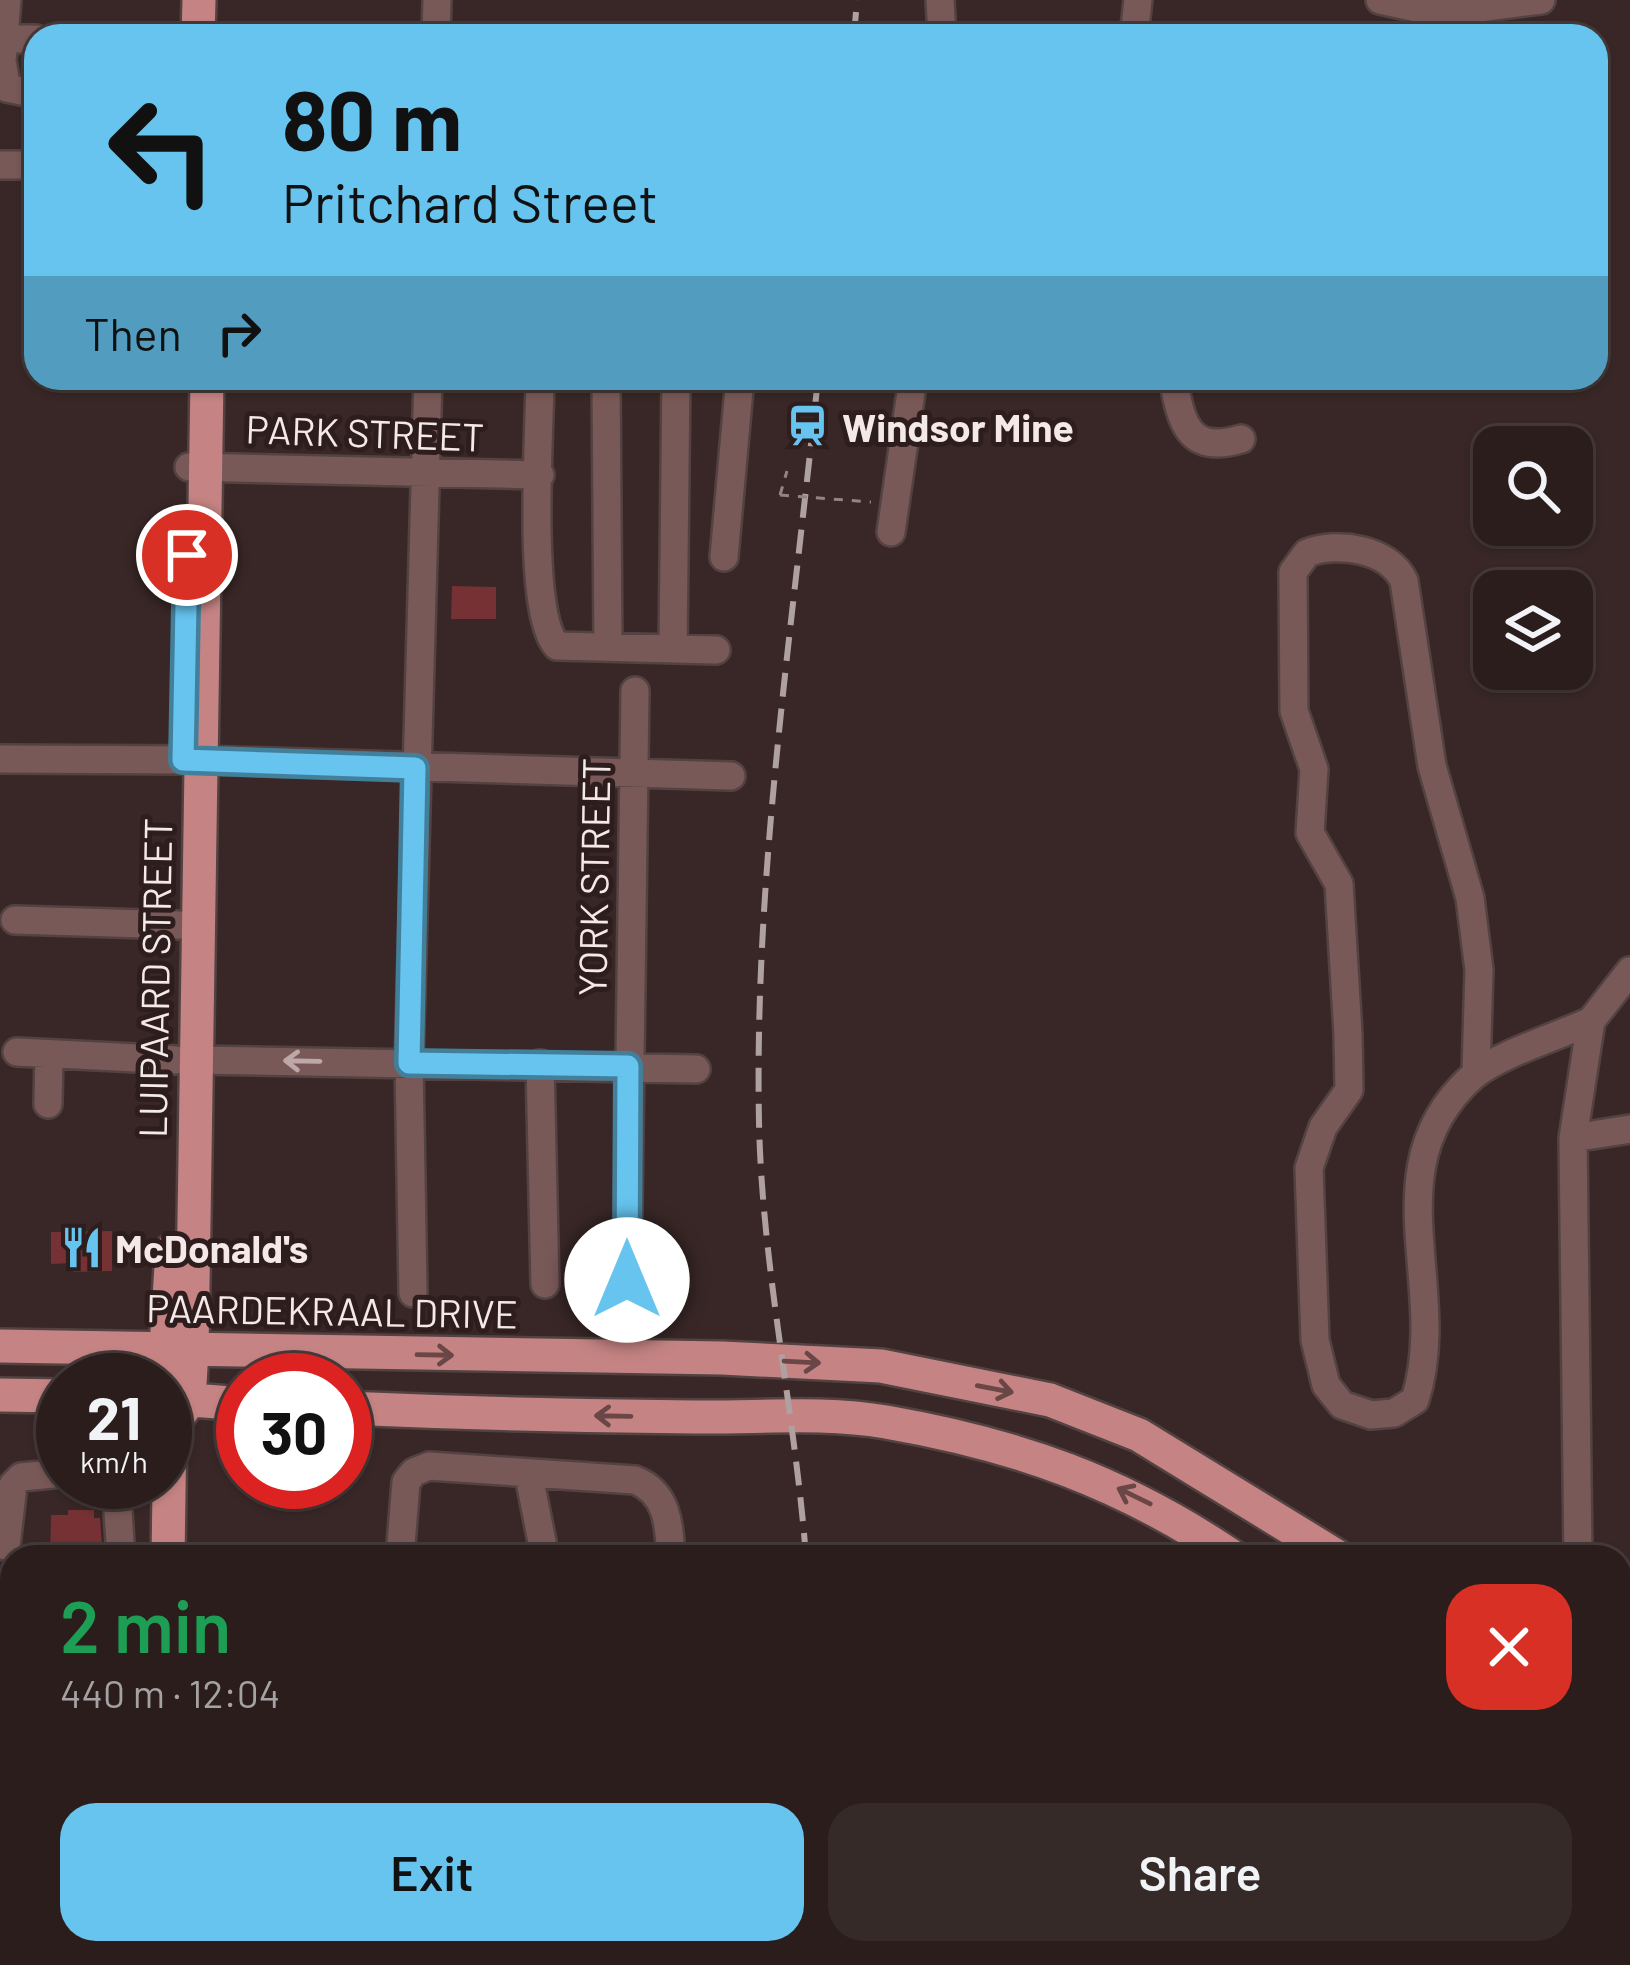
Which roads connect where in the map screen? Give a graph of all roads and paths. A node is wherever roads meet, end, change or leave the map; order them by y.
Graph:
1 (7, 0) edge
2 (1380, 0) edge
3 (1541, 0) edge
4 (4, 39) junction
5 (24, 39) edge
6 (3, 89) edge
7 (192, 390) edge
8 (206, 390) edge
9 (427, 390) edge
10 (540, 390) edge
11 (606, 390) edge
12 (676, 390) edge
13 (739, 390) edge
14 (912, 390) edge
15 (1175, 390) edge
16 (1241, 439) dead end
17 (197, 467) junction
18 (787, 471) dead end
19 (423, 473) junction
20 (540, 475) junction
21 (872, 502) dead end
22 (891, 532) dead end
23 (724, 557) dead end
24 (608, 647) junction
25 (673, 649) junction
26 (716, 650) dead end
27 (635, 691) dead end
28 (0, 759) edge
29 (191, 760) junction
30 (415, 768) junction
31 (636, 773) junction
32 (730, 776) dead end
33 (15, 920) dead end
34 (179, 925) junction
35 (1630, 970) edge
36 (1591, 1022) junction
37 (17, 1052) dead end
38 (49, 1054) junction
39 (186, 1060) junction
40 (409, 1063) junction
41 (540, 1064) junction
42 (628, 1066) junction
43 (696, 1069) dead end
44 (1476, 1072) junction
45 (48, 1104) dead end
46 (1630, 1129) edge
47 (1573, 1138) junction
48 (627, 1280) dead end
49 (545, 1283) dead end
50 (413, 1293) dead end
51 (0, 1346) edge
52 (175, 1353) edge
53 (36, 1355) edge
54 (192, 1386) edge
55 (0, 1395) edge
56 (36, 1396) edge
57 (372, 1409) edge
58 (36, 1476) edge
59 (529, 1476) junction
60 (118, 1509) edge
61 (169, 1509) edge
62 (6, 1545) edge
63 (120, 1545) edge
64 (168, 1545) edge
65 (400, 1545) edge
66 (543, 1545) edge
67 (669, 1545) edge
68 (1215, 1545) edge
69 (1318, 1545) edge
70 (1579, 1545) edge

1 - 4 street
2 - 3 street
4 - 5 street
4 - 6 street
7 - 17 main road, LUIPAARD STREET
8 - 17 main road, LUIPAARD STREET
9 - 19 street
10 - 20 street
11 - 24 street
12 - 25 street
13 - 23 street
14 - 22 street
15 - 16 street
17 - 19 street, PARK STREET
17 - 29 main road, LUIPAARD STREET
18 - 21 path, bridge
19 - 20 street, PARK STREET
19 - 30 street
20 - 24 street
24 - 25 street
25 - 26 street
27 - 31 street, YORK STREET
28 - 29 street
29 - 30 street
29 - 34 main road, LUIPAARD STREET
29 - 39 main road, LUIPAARD STREET
30 - 31 street
30 - 40 street
31 - 32 street
31 - 42 street, YORK STREET
33 - 34 street
34 - 39 main road, LUIPAARD STREET
35 - 36 street
36 - 44 street
36 - 47 street
37 - 38 street
38 - 39 street
38 - 45 street
40 -> 39 street
39 - 52 main road, LUIPAARD STREET
40 - 41 street
40 - 50 street
41 - 42 street
41 - 49 street
42 - 43 street
42 - 48 street, YORK STREET
44 - 44 street
46 - 47 street
47 - 70 street
51 - 53 main road, PAARDEKRAAL DRIVE
54 -> 69 main road, PAARDEKRAAL DRIVE
55 - 56 main road
68 -> 57 main road
58 - 62 street
59 - 65 street
59 - 66 street
59 - 67 street
60 - 63 street
61 - 64 main road, LUIPAARD STREET

